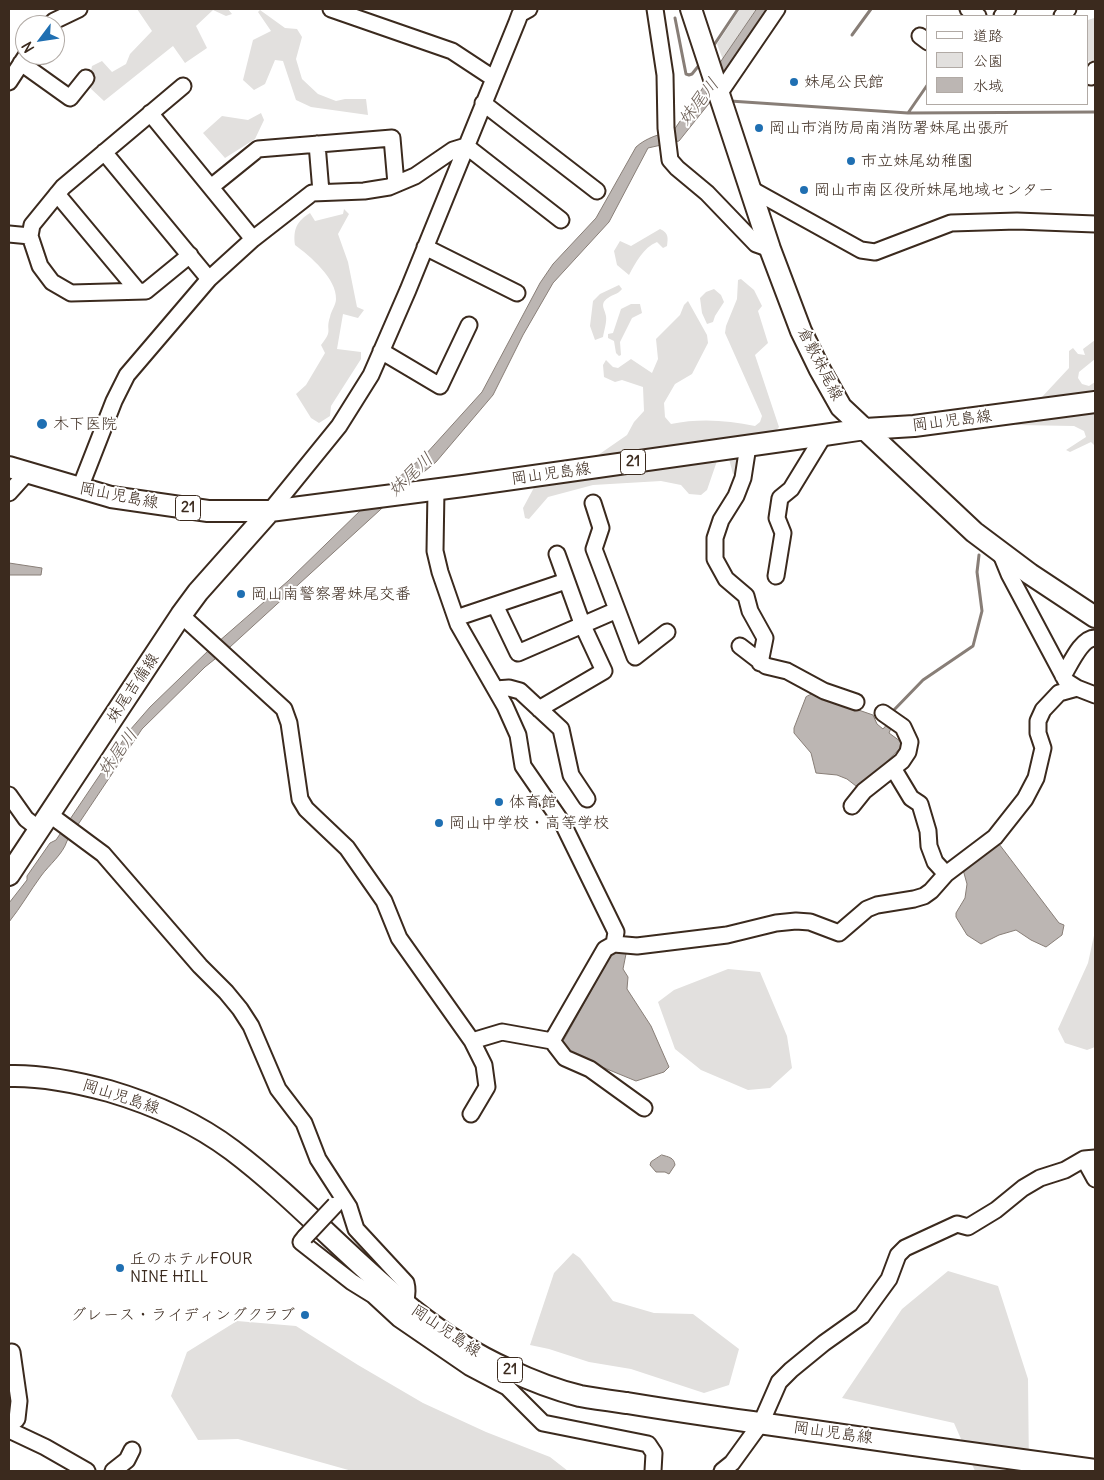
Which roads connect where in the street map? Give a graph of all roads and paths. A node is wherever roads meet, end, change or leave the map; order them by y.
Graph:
1 (79, 9) edge
2 (332, 9) edge
3 (655, 9) edge
4 (691, 9) edge
5 (777, 9) edge
6 (522, 10) edge
7 (65, 16) edge
8 (20, 65) edge
9 (31, 65) edge
10 (86, 78) dead end
11 (493, 78) junction
12 (9, 82) edge
13 (183, 86) dead end
14 (718, 92) junction
15 (483, 102) junction
16 (150, 113) junction
17 (317, 144) junction
18 (466, 146) junction
19 (104, 152) junction
20 (396, 184) junction
21 (211, 187) junction
22 (751, 189) junction
23 (598, 191) dead end
24 (320, 192) junction
25 (57, 194) junction
26 (561, 220) dead end
27 (1095, 224) edge
28 (9, 234) edge
29 (30, 236) junction
30 (253, 239) junction
31 (425, 246) junction
32 (770, 249) junction
33 (190, 255) junction
34 (208, 278) junction
35 (138, 291) junction
36 (517, 293) dead end
37 (469, 326) dead end
38 (381, 351) junction
39 (1095, 402) edge
40 (865, 429) junction
41 (824, 434) junction
42 (748, 446) junction
43 (18, 470) edge
44 (80, 488) junction
45 (436, 490) junction
46 (9, 493) edge
47 (593, 503) dead end
48 (270, 511) junction
49 (1000, 552) junction
50 (557, 554) dead end
51 (776, 576) dead end
52 (566, 581) junction
53 (495, 605) junction
54 (618, 610) junction
55 (181, 615) junction
56 (1095, 617) edge
57 (456, 618) junction
58 (583, 626) junction
59 (667, 632) dead end
60 (1095, 638) edge
61 (740, 646) dead end
62 (760, 663) junction
63 (1063, 676) junction
64 (1077, 688) junction
65 (496, 689) junction
66 (1095, 695) edge
67 (856, 702) dead end
68 (539, 709) junction
69 (889, 717) dead end
70 (893, 768) junction
71 (9, 795) edge
72 (587, 799) dead end
73 (852, 806) dead end
74 (49, 821) junction
75 (946, 874) junction
76 (9, 875) edge
77 (614, 944) junction
78 (472, 1041) junction
79 (552, 1041) junction
80 (9, 1076) edge
81 (644, 1108) dead end
82 (471, 1114) dead end
83 (1090, 1158) edge
84 (1095, 1179) edge
85 (339, 1201) junction
86 (402, 1311) junction
87 (12, 1352) dead end
88 (761, 1424) junction
89 (9, 1426) edge
90 (9, 1430) edge
91 (132, 1450) dead end
92 (1095, 1470) edge
93 (87, 1471) edge
94 (113, 1471) edge
95 (653, 1471) edge
96 (722, 1471) edge

1 - 7 street
2 - 11 street
3 - 32 street
4 - 14 main road, 倉敷妹尾線
5 - 14 street
6 - 11 street
8 - 12 street
9 - 10 street
11 - 15 street
13 - 16 street
14 - 22 main road, 倉敷妹尾線
15 - 18 street
15 - 23 street
16 - 19 street
16 - 21 street
17 - 20 street
17 - 21 street
17 - 24 street
18 - 20 street
18 - 26 street
18 - 31 street
19 - 25 street
19 - 33 street
20 - 24 street
21 - 30 street
22 - 27 street
22 - 32 main road, 倉敷妹尾線
24 - 30 street
25 - 29 street
25 - 35 street
28 - 29 street
29 - 35 street
30 - 34 street
31 - 36 street
31 - 38 street
32 - 40 main road, 倉敷妹尾線
33 - 34 street
33 - 35 street
34 - 44 street
37 - 38 street
38 - 48 street
39 - 40 main road, 岡山児島線 / 21
40 - 41 main road, 岡山児島線 / 21
40 - 49 main road, 倉敷妹尾線
41 - 42 main road, 岡山児島線 / 21
41 - 51 street
42 - 45 main road, 岡山児島線 / 21
42 - 62 street
43 - 44 main road, 岡山児島線 / 21
43 - 46 street
44 - 48 main road, 岡山児島線 / 21
45 - 48 main road, 岡山児島線 / 21
45 - 57 street
47 - 54 street
48 - 55 main road, 妹尾吉備線
49 - 56 main road, 倉敷妹尾線
49 - 63 street
50 - 52 street
52 - 53 street
52 - 58 street
53 - 57 street
53 - 58 street
54 - 58 street
54 - 59 street
55 - 74 main road, 妹尾吉備線
55 - 78 street
57 - 65 street
58 - 68 street
60 - 63 street
61 - 62 street
62 - 67 street
63 - 64 street
64 - 66 street
64 - 75 street
65 - 68 street
65 - 77 street
68 - 72 street
69 - 70 street
70 - 73 street
70 - 75 street
71 - 74 street
74 - 76 main road, 妹尾吉備線
74 - 85 street
75 - 77 street
77 - 79 street
78 - 79 street
78 - 82 street
79 - 81 street
80 - 86 main road, 岡山児島線 / 21
83 - 84 street
83 - 88 street
85 - 86 street
85 - 86 street, bridge
86 - 88 main road, 岡山児島線 / 21
86 - 95 street
87 - 89 street
88 - 92 main road, 岡山児島線 / 21
88 - 96 street
90 - 93 street
91 - 94 street

